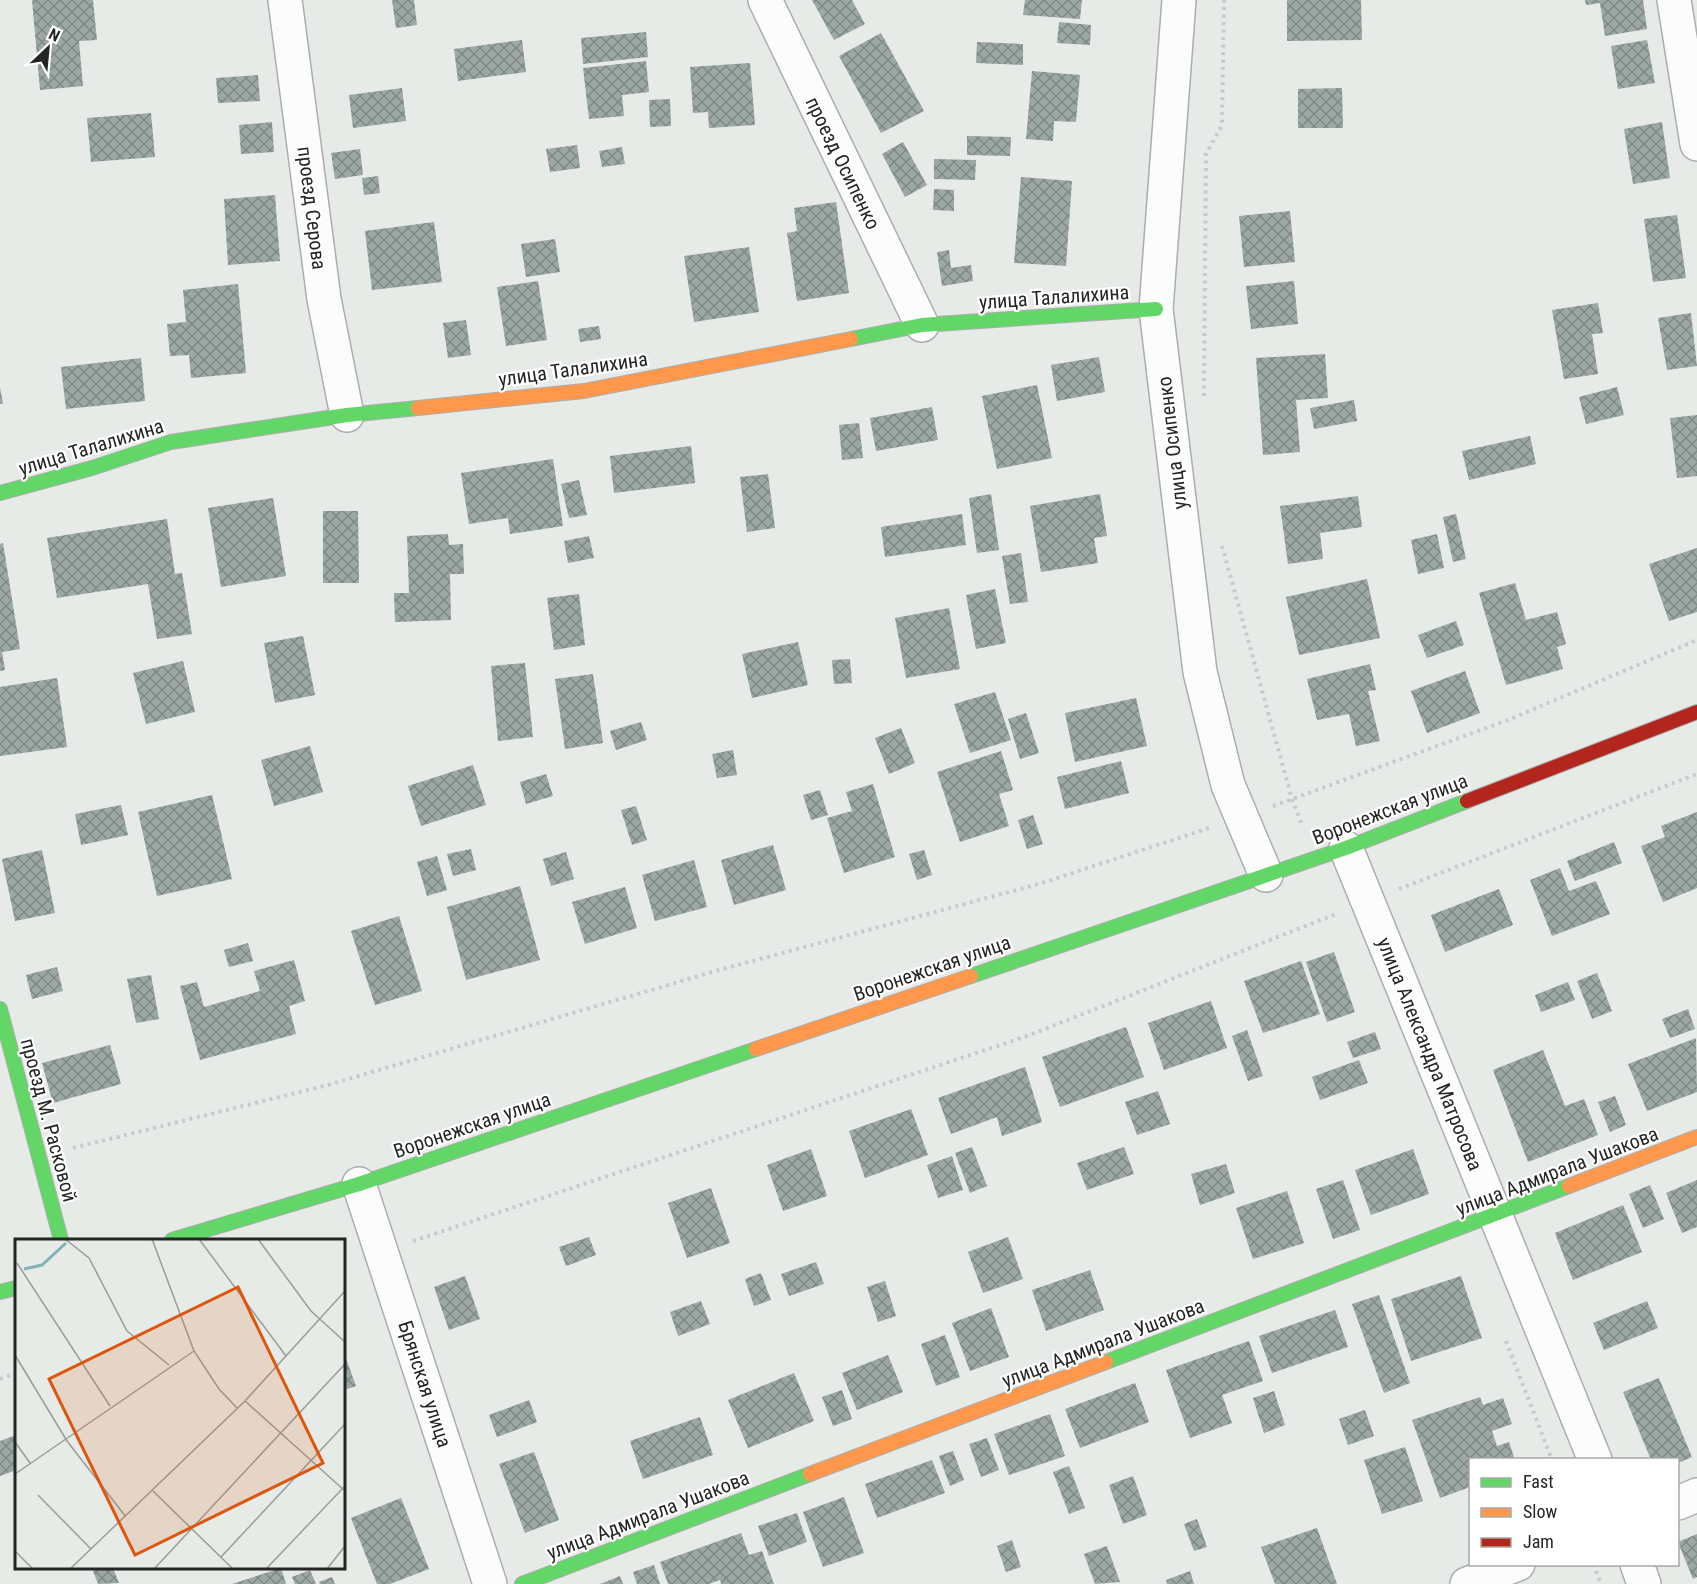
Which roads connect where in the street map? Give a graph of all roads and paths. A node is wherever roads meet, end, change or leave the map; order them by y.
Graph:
1 (285, 0) edge
2 (765, 0) edge
3 (1179, 0) edge
4 (1224, 0) edge
5 (1674, 0) edge
6 (1697, 144) edge
7 (1156, 309) junction
8 (922, 325) junction
9 (1204, 400) dead end
10 (347, 415) junction
11 (0, 493) edge
12 (1222, 545) dead end
13 (1697, 640) edge
14 (1697, 712) edge
15 (1697, 774) edge
16 (1292, 799) junction
17 (1241, 817) junction
18 (1331, 853) junction
19 (1266, 875) junction
20 (1368, 902) junction
21 (0, 1010) edge
22 (1697, 1137) edge
23 (39, 1157) junction
24 (358, 1184) junction
25 (1497, 1215) junction
26 (61, 1239) edge
27 (175, 1239) edge
28 (381, 1251) junction
29 (15, 1288) edge
30 (0, 1293) edge
31 (15, 1373) edge
32 (0, 1378) edge
33 (1594, 1458) edge
34 (1697, 1495) edge
35 (1679, 1502) edge
36 (1513, 1566) edge
37 (1594, 1566) edge
38 (1638, 1566) edge
39 (490, 1584) edge
40 (522, 1584) edge
41 (1467, 1584) edge
42 (1601, 1584) edge
43 (1644, 1584) edge

1 - 10 street, проезд Серова
2 - 8 street, проезд Осипенко
3 - 7 street, улица Осипенко
4 - 9 path
5 - 6 street
7 - 8 street, улица Талалихина
7 - 17 street, улица Осипенко
8 - 10 street, улица Талалихина
10 - 11 street, улица Талалихина
12 - 16 path
13 - 16 path
14 - 18 street, Воронежская улица
15 - 20 path
16 - 17 path
16 - 18 path
17 - 19 street, улица Осипенко
17 - 23 path
18 - 19 street, Воронежская улица
18 - 20 street, улица Александра Матросова
19 - 24 street, Воронежская улица
20 - 25 street, улица Александра Матросова
20 - 28 path
21 - 23 street, проезд М. Расковой
22 - 25 street, улица Адмирала Ушакова
23 - 26 street, проезд М. Расковой
24 - 27 street, Воронежская улица
24 - 28 street, Брянская улица
25 - 33 street, улица Александра Матросова
25 - 40 street, улица Адмирала Ушакова
28 - 39 street, Брянская улица
29 - 30 street
31 - 32 path
34 - 35 street
36 - 41 street
37 - 42 path
38 - 43 street

